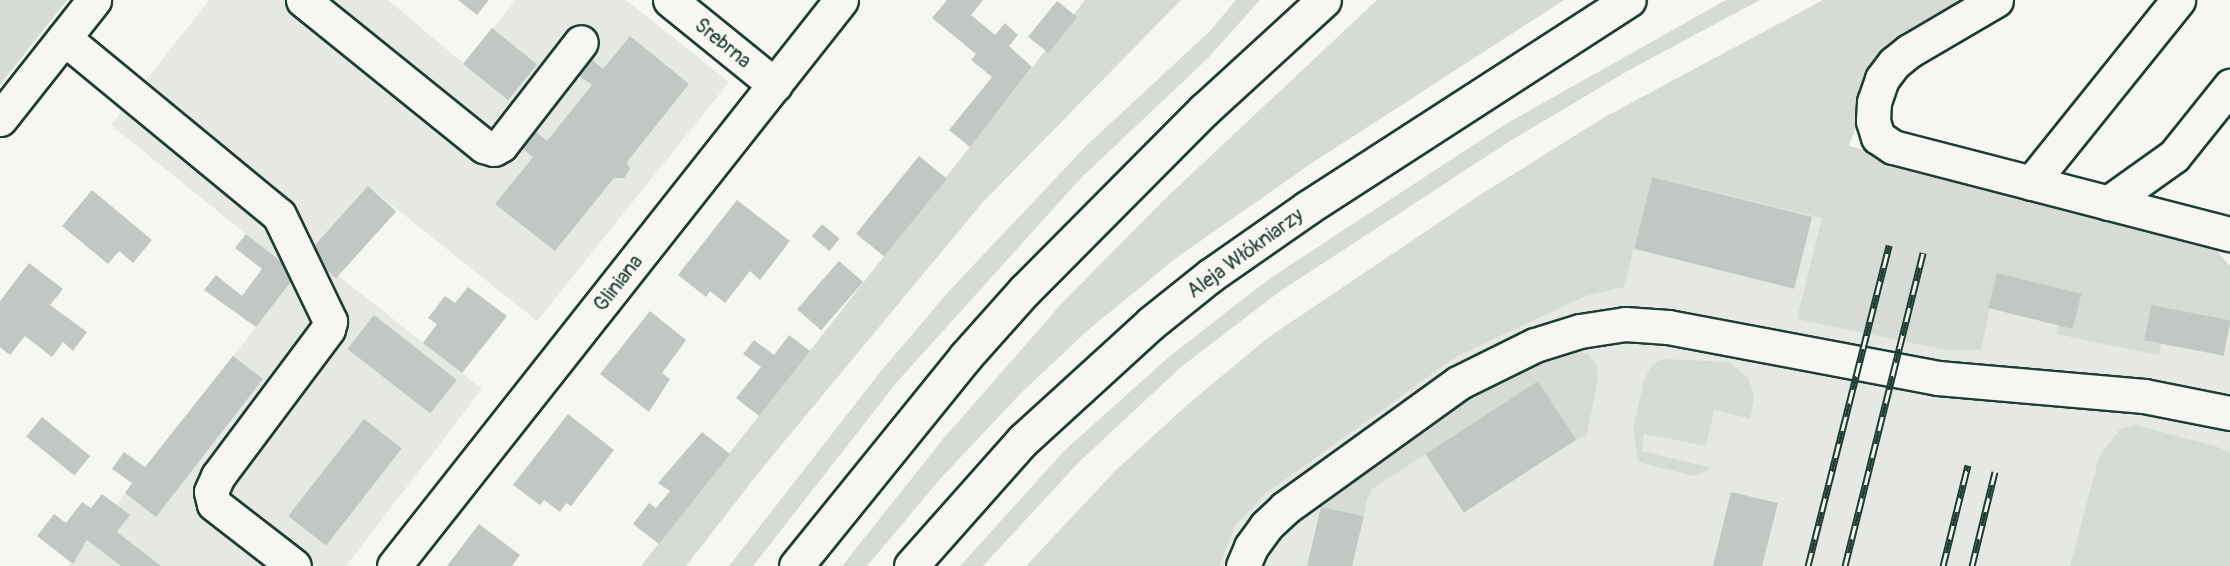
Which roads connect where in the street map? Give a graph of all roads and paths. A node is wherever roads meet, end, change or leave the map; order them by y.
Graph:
1 (94, 0) edge
2 (303, 0) edge
3 (670, 0) edge
4 (841, 0) edge
5 (1324, 0) edge
6 (1629, 0) edge
7 (1996, 0) edge
8 (2178, 0) edge
9 (64, 38) junction
10 (580, 42) dead end
11 (775, 85) junction
12 (2230, 86) edge
13 (0, 119) edge
14 (2031, 183) junction
15 (2108, 204) junction
16 (2230, 234) edge
17 (2230, 414) edge
18 (294, 566) edge
19 (394, 566) edge
20 (796, 566) edge
21 (911, 566) edge
22 (1243, 566) edge

1 - 9 main road
2 - 10 main road
3 - 11 main road, Srebrna
4 - 11 main road, Gliniana
5 - 20 main road
6 - 21 main road, Aleja Włókniarzy
7 - 14 main road
8 - 14 main road
9 - 13 main road
9 - 18 main road
11 - 19 main road, Gliniana
12 - 15 main road
14 - 15 main road
15 - 16 main road
17 - 22 main road

